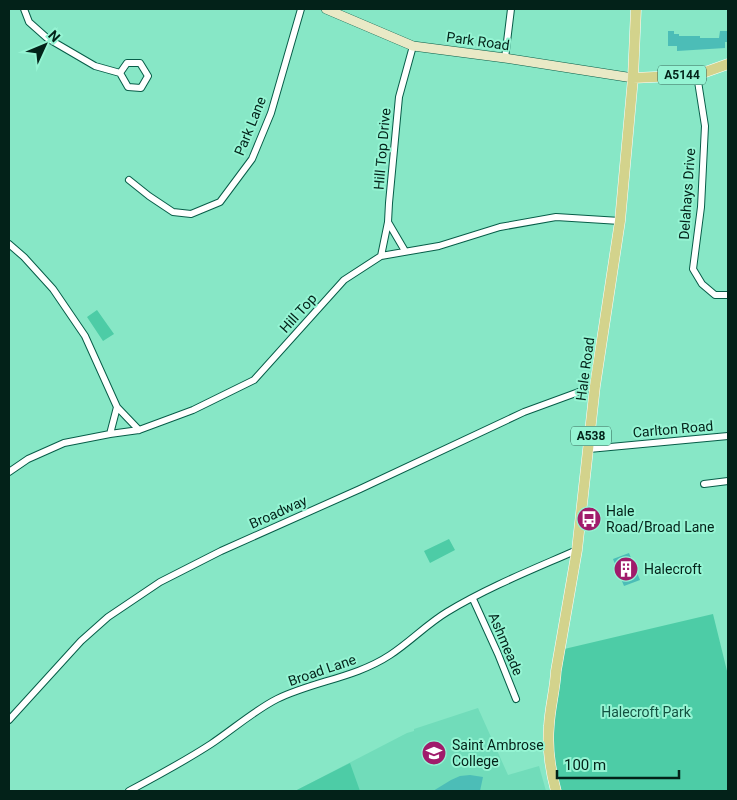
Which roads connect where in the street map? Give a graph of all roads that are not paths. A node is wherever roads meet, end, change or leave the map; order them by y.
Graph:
1 (24, 9) edge
2 (301, 9) edge
3 (326, 9) edge
4 (511, 9) edge
5 (636, 9) edge
6 (413, 46) junction
7 (505, 58) junction
8 (728, 64) edge
9 (120, 73) junction
10 (697, 75) junction
11 (633, 78) junction
12 (129, 180) dead end
13 (620, 221) junction
14 (388, 222) junction
15 (9, 244) edge
16 (405, 251) junction
17 (381, 256) junction
18 (728, 295) edge
19 (595, 386) junction
20 (117, 407) junction
21 (139, 430) junction
22 (110, 434) junction
23 (728, 436) edge
24 (590, 449) junction
25 (9, 472) edge
26 (728, 481) edge
27 (704, 484) dead end
28 (577, 550) junction
29 (473, 599) junction
30 (516, 699) dead end
31 (9, 720) edge
32 (129, 791) edge
33 (556, 791) edge

1 - 9 street
2 - 12 street, Park Lane
3 - 6 main road, Park Road
4 - 7 street
5 - 11 main road, Hale Road / A538
6 - 7 main road, Park Road
6 - 14 street, Hill Top Drive
7 - 11 main road, Park Road
8 - 10 main road, A5144
9 - 9 street
10 - 11 main road, A5144
10 - 18 street, Delahays Drive
11 - 13 main road, Hale Road / A538
13 - 16 street, Hill Top
13 - 19 main road, Hale Road / A538
14 - 16 street
14 - 17 street, Hill Top Drive
15 - 20 street
16 - 17 street, Hill Top
17 - 21 street, Hill Top
19 - 24 main road, Hale Road / A538
19 - 31 street, Broadway
20 - 21 street
20 - 22 street
21 - 22 street, Hill Top
22 - 25 street, Hill Top
23 - 24 street, Carlton Road
24 - 28 main road, Hale Road / A538
26 - 27 street
28 - 29 street, Broad Lane
28 - 33 main road, Hale Road / A538
29 - 30 street, Ashmeade
29 - 32 street, Broad Lane

